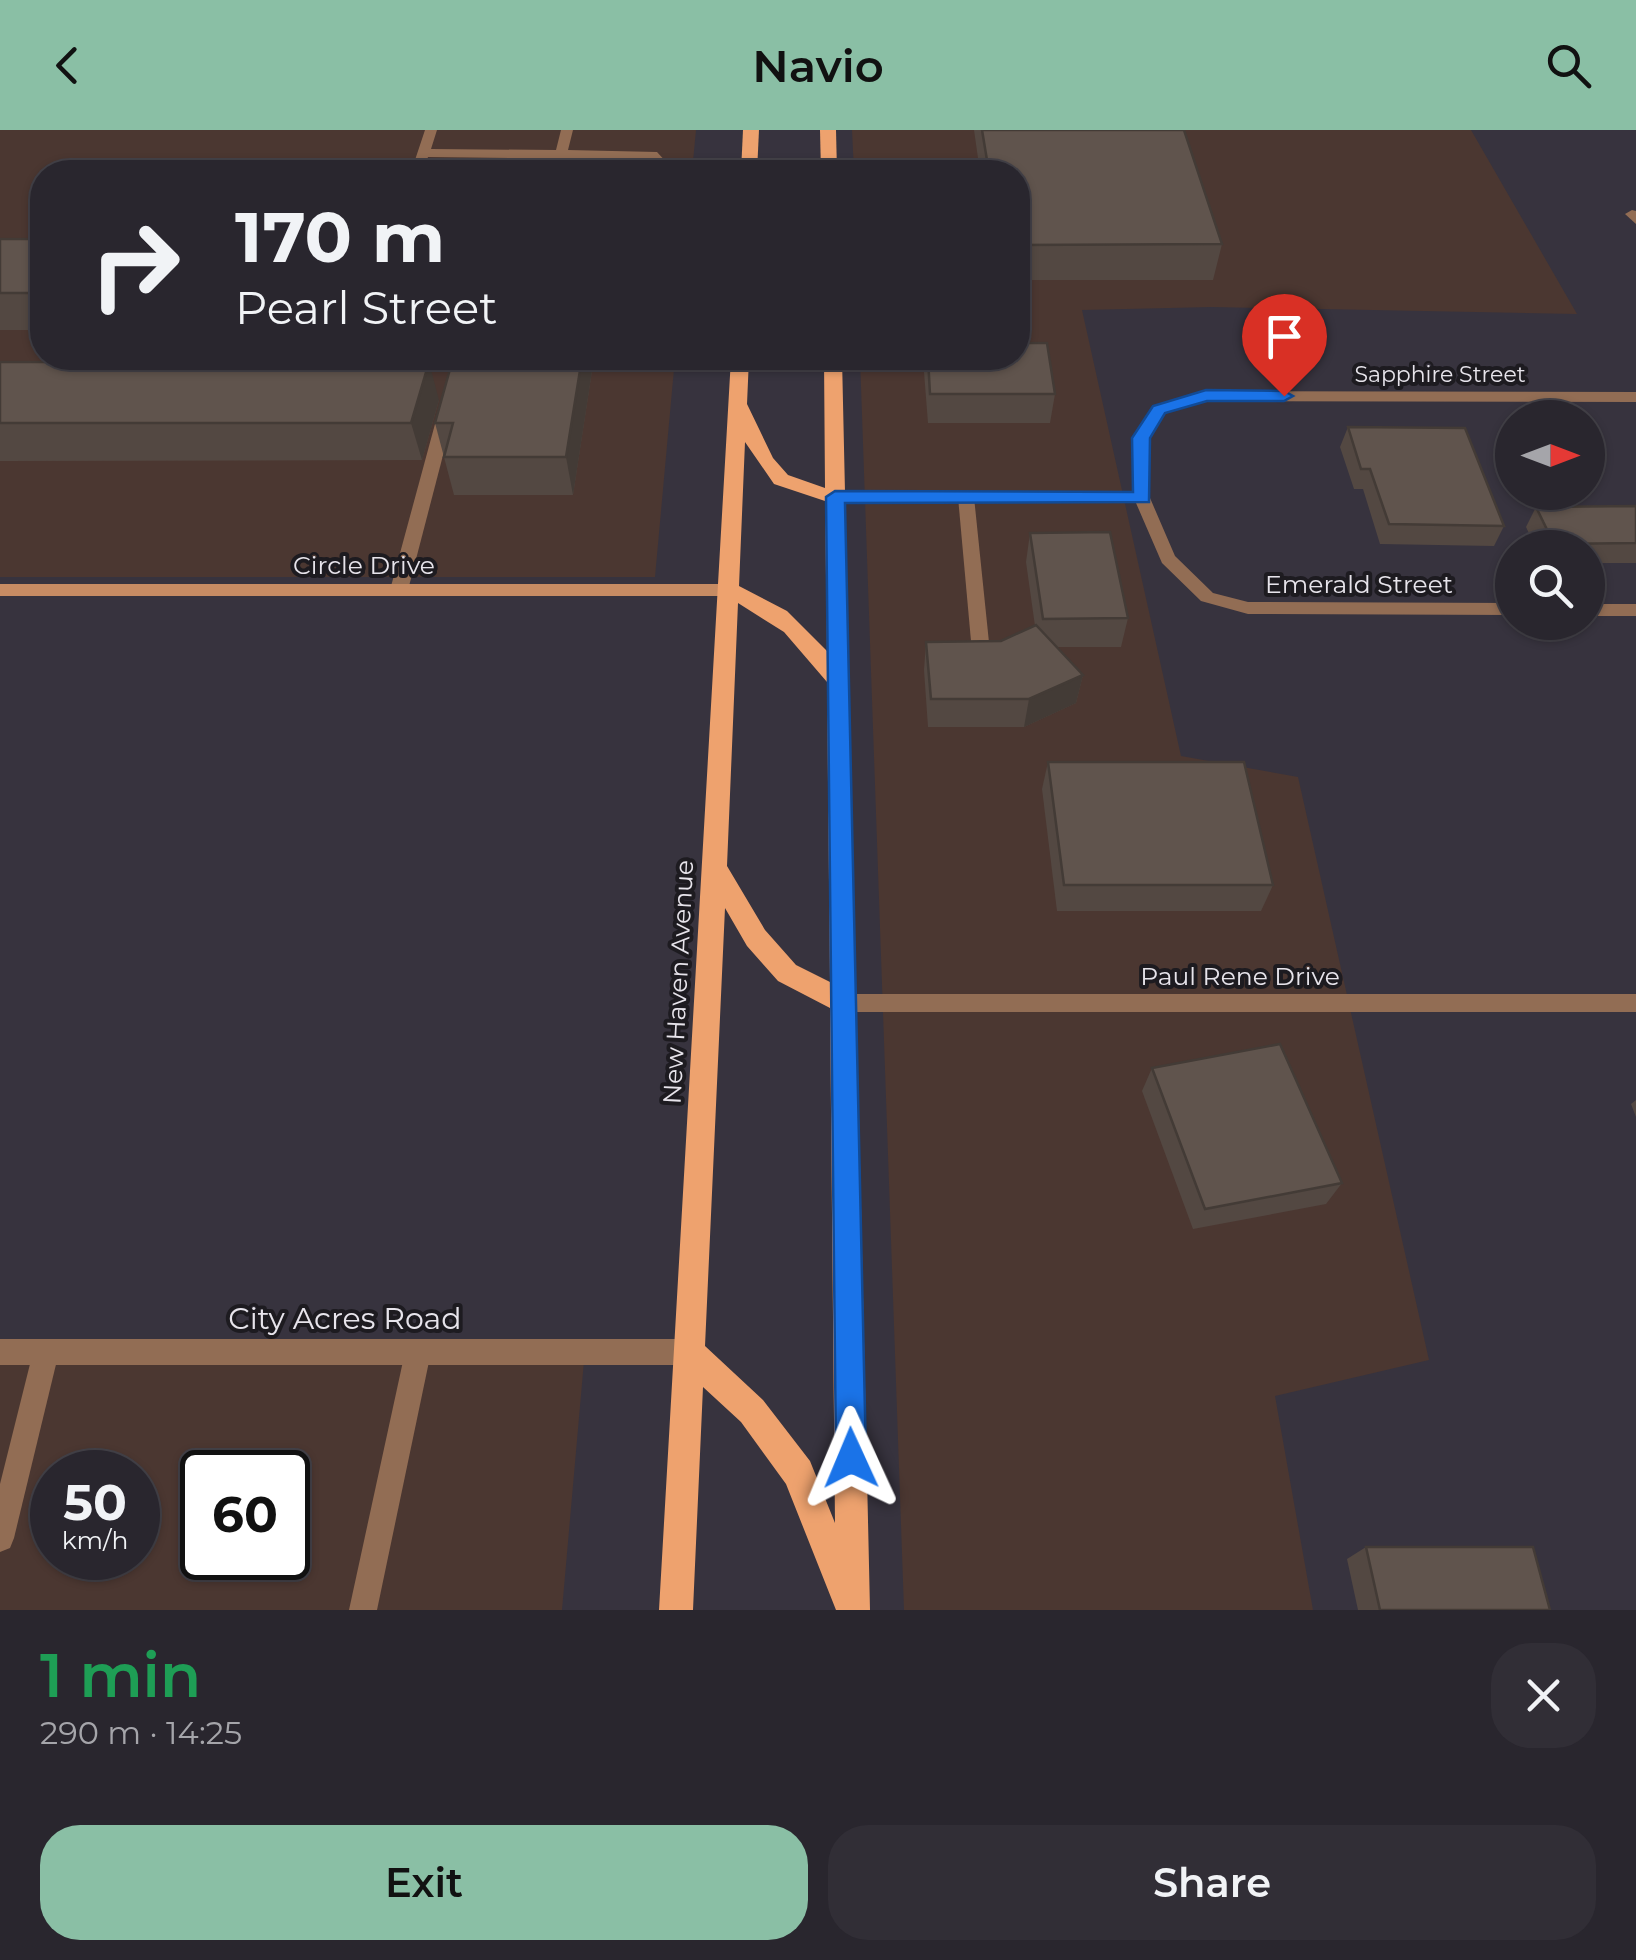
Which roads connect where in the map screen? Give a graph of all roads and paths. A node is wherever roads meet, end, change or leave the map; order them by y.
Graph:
1 (431, 130) edge
2 (567, 130) edge
3 (751, 130) edge
4 (828, 130) edge
5 (423, 154) junction
6 (561, 154) junction
7 (421, 160) edge
8 (659, 160) edge
9 (750, 160) edge
10 (829, 160) edge
11 (457, 370) edge
12 (739, 370) edge
13 (833, 370) edge
14 (455, 380) edge
15 (1636, 397) edge
16 (450, 400) edge
17 (738, 402) junction
18 (835, 497) junction
19 (966, 497) junction
20 (1142, 498) junction
21 (0, 590) edge
22 (399, 590) junction
23 (728, 590) junction
24 (1495, 610) edge
25 (1605, 610) edge
26 (1636, 610) edge
27 (981, 652) edge
28 (838, 682) junction
29 (714, 867) junction
30 (845, 1003) junction
31 (1636, 1003) edge
32 (0, 1352) edge
33 (46, 1352) junction
34 (418, 1352) junction
35 (689, 1352) junction
36 (0, 1538) edge
37 (363, 1610) edge
38 (676, 1610) edge
39 (853, 1610) edge

1 - 5 street
2 - 6 street
3 - 9 main road
4 - 10 main road
5 - 6 street
5 - 7 street
6 - 8 street
11 - 14 street
12 - 17 main road, New Haven Avenue
13 - 18 main road
15 - 20 street, Sapphire Street
16 - 22 street
17 - 18 main road
17 - 23 main road, New Haven Avenue
18 - 19 street
18 - 28 main road
19 - 20 street
19 - 27 street
20 - 24 street, Emerald Street
21 - 22 street, Circle Drive
22 - 23 street, Circle Drive
23 - 28 main road
23 - 29 main road, New Haven Avenue
25 - 26 street
28 - 30 main road
29 - 30 main road
29 - 35 main road, New Haven Avenue
30 - 31 street, Paul Rene Drive
30 - 39 main road
32 - 33 street, City Acres Road
33 - 34 street, City Acres Road
33 - 36 street
34 - 35 street, City Acres Road
34 - 37 street
35 - 38 main road, New Haven Avenue
35 - 39 main road

